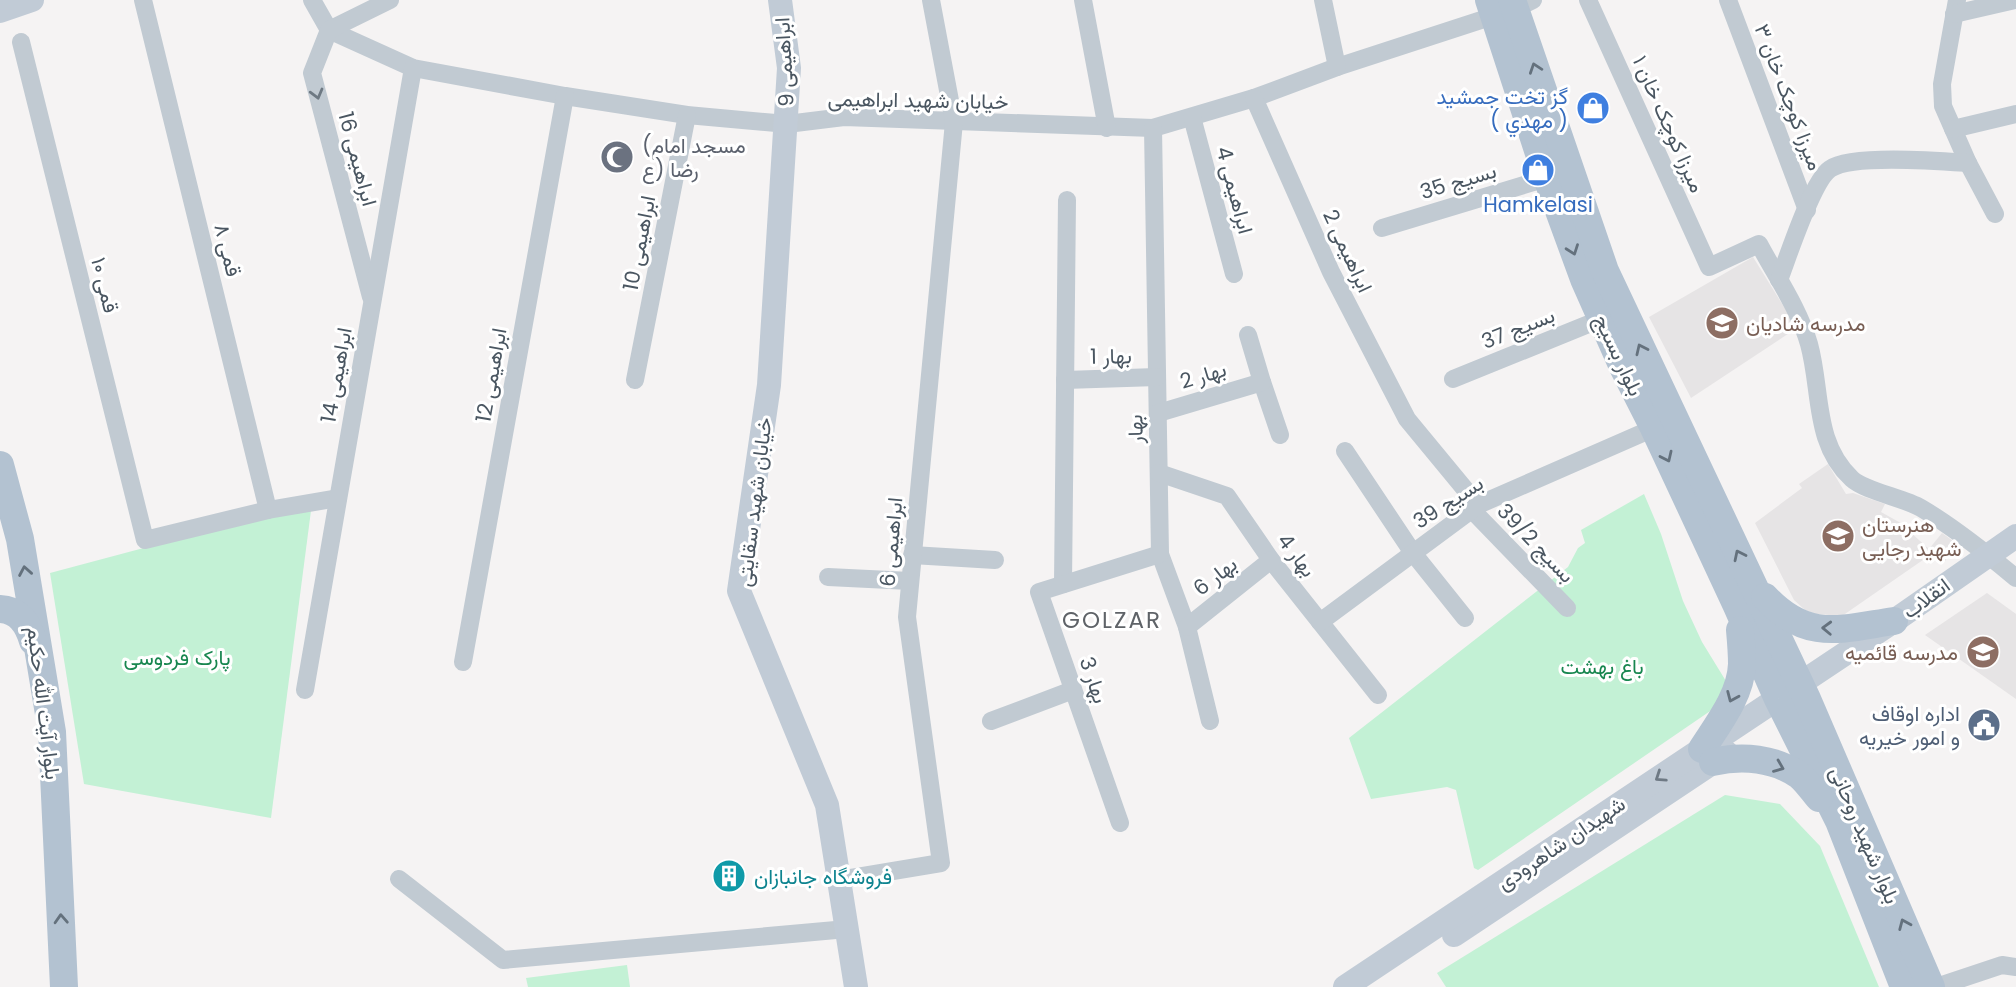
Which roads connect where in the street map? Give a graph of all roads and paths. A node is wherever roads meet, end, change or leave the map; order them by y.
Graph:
1 (32, 0) edge
2 (143, 0) edge
3 (312, 0) edge
4 (390, 0) edge
5 (780, 0) edge
6 (931, 0) edge
7 (1083, 0) edge
8 (1324, 0) edge
9 (1588, 0) edge
10 (1728, 0) edge
11 (2015, 0) edge
12 (1508, 5) edge
13 (1955, 7) edge
14 (0, 11) edge
15 (329, 30) junction
16 (1513, 39) junction
17 (21, 42) dead end
18 (1337, 67) junction
19 (413, 68) junction
20 (565, 96) junction
21 (1254, 98) junction
22 (2016, 114) edge
23 (687, 115) junction
24 (1192, 117) junction
25 (954, 122) junction
26 (787, 124) junction
27 (1107, 128) junction
28 (1153, 128) junction
29 (1953, 129) junction
30 (1968, 163) junction
31 (1547, 178) junction
32 (1068, 200) dead end
33 (1807, 210) junction
34 (1995, 214) dead end
35 (1382, 228) dead end
36 (1234, 274) dead end
37 (1779, 280) junction
38 (372, 302) junction
39 (1601, 319) junction
40 (1248, 335) dead end
41 (1157, 377) junction
42 (1453, 379) dead end
43 (635, 380) dead end
44 (1065, 380) junction
45 (1262, 382) junction
46 (1158, 413) junction
47 (1654, 428) junction
48 (1280, 435) dead end
49 (1345, 451) dead end
50 (0, 465) edge
51 (1159, 473) junction
52 (338, 498) junction
53 (1475, 507) junction
54 (268, 510) junction
55 (2016, 536) edge
56 (1413, 553) junction
57 (1160, 554) junction
58 (1987, 554) junction
59 (912, 555) junction
60 (995, 560) dead end
61 (1271, 560) junction
62 (828, 577) dead end
63 (2016, 578) edge
64 (910, 582) junction
65 (1063, 584) junction
66 (1745, 595) junction
67 (0, 608) edge
68 (1567, 608) dead end
69 (1465, 618) dead end
70 (1894, 621) junction
71 (1320, 622) junction
72 (1187, 626) junction
73 (463, 662) dead end
74 (43, 670) junction
75 (305, 690) dead end
76 (1073, 690) junction
77 (1378, 695) dead end
78 (1788, 698) junction
79 (991, 721) dead end
80 (1210, 722) dead end
81 (1708, 756) junction
82 (1839, 821) junction
83 (1120, 824) dead end
84 (399, 879) dead end
85 (839, 880) junction
86 (847, 929) junction
87 (2016, 967) edge
88 (64, 987) edge
89 (856, 987) edge
90 (1345, 987) edge
91 (1375, 987) edge
92 (1904, 987) edge
93 (1933, 987) edge

1 - 14 main road
2 - 54 street, قمی ۸
3 - 15 street
4 - 15 street
5 - 26 main road, ابراهیمی 9
6 - 25 street, ابراهیمی 6
7 - 27 street
8 - 18 street
9 - 37 street, میرزا کوچک خان ۱
10 - 33 street, میرزا کوچک خان ۳
11 - 13 street
12 - 16 main road, بلوار بسیج
12 - 18 street, خیابان شهید ابراهیمی
13 - 29 street
15 - 19 street, خیابان شهید ابراهیمی
15 -> 38 street, ابراهیمی 16
16 - 31 main road, بلوار بسیج
66 -> 16 main road, بلوار بسیج
17 - 54 street, قمی ۱۰
18 - 21 street, خیابان شهید ابراهیمی
19 - 20 street, خیابان شهید ابراهیمی
19 - 38 street, ابراهیمی 14
20 - 23 street, خیابان شهید ابراهیمی
20 - 73 street, ابراهیمی 12
21 - 24 street, خیابان شهید ابراهیمی
21 - 53 street, ابراهیمی 2
22 - 29 street
23 - 26 street, خیابان شهید ابراهیمی
23 - 43 street, ابراهیمی 10
24 - 28 street, خیابان شهید ابراهیمی
24 - 36 street, ابراهیمی 4
25 - 26 street, خیابان شهید ابراهیمی
25 - 27 street, خیابان شهید ابراهیمی
25 - 59 street, ابراهیمی 6
26 - 85 main road, خیابان شهید سقایتی
27 - 28 street, خیابان شهید ابراهیمی
28 - 41 street, بهار
29 - 30 street
30 - 33 street
30 - 34 street
31 - 35 street, بسیج 35
31 -> 39 main road, بلوار بسیج
32 - 44 street
33 - 37 street
37 - 58 street
38 - 52 street, ابراهیمی 14
39 - 42 street, بسیج 37
39 - 47 main road, بلوار بسیج
40 - 45 street
41 - 44 street, بهار 1
41 - 46 street, بهار
44 - 65 street
45 - 46 street, بهار 2
45 - 48 street
46 - 51 street, بهار
47 - 53 street, بسیج 39
47 -> 66 main road, بلوار بسیج
49 - 56 street
74 -> 50 main road, بلوار آیت الله حکیم
51 - 57 street, بهار
51 - 61 street, بهار 4
52 - 54 street
52 - 75 street, ابراهیمی 14
53 - 56 street, بسیج 39
53 - 68 street, بسیج 39/2
55 - 58 main road, انقلاب
56 - 69 street
56 - 71 street, بسیج 39
57 - 65 street, بهار 3
57 - 72 street, بهار
58 - 63 street
58 - 70 main road, انقلاب
59 - 60 street
59 - 64 street, ابراهیمی 6
61 - 71 street, بهار 4
61 - 72 street, بهار 6
62 - 64 street
64 - 85 street, ابراهیمی 6
65 - 76 street, بهار 3
70 -> 66 main road
66 - 78 main road, بلوار بسیج
66 -> 81 main road
67 - 74 main road
70 - 78 main road, انقلاب
71 - 77 street, بهار 4
72 - 80 street, بهار
88 -> 74 main road, بلوار آیت الله حکیم
76 - 79 street
76 - 83 street, بهار 3
78 - 81 main road, شهیدان شاهرودی
78 - 82 main road, بلوار شهید روحانی
93 -> 78 main road, بلوار شهید روحانی
81 -> 82 main road
81 -> 90 main road, شهیدان شاهرودی
81 - 91 main road, شهیدان شاهرودی
82 - 92 main road, بلوار شهید روحانی
84 - 86 street
85 - 86 main road, خیابان شهید سقایتی
86 - 89 main road, خیابان شهید سقایتی
87 - 93 street

